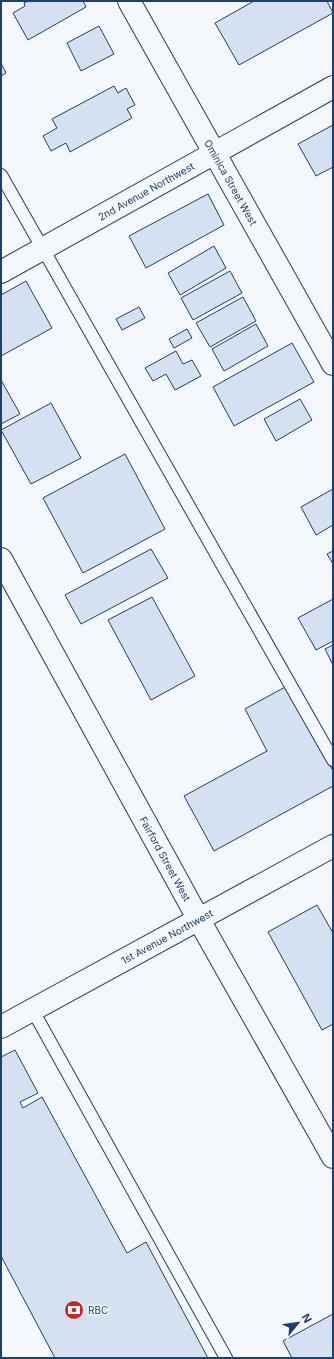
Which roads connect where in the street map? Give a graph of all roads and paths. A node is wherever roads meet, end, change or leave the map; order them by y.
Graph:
1 (129, 1) edge
2 (333, 87) edge
3 (213, 154) junction
4 (1, 175) edge
5 (42, 249) junction
6 (1, 272) edge
7 (333, 364) edge
8 (1, 559) edge
9 (333, 760) edge
10 (333, 846) edge
11 (199, 920) junction
12 (32, 1009) junction
13 (1, 1027) edge
14 (333, 1157) edge
15 (226, 1358) edge

1 - 3 street, Ominica Street West
2 - 3 street, 2nd Avenue Northwest
3 - 5 street, 2nd Avenue Northwest
3 - 7 street, Ominica Street West
4 - 5 lane
5 - 6 street, 2nd Avenue Northwest
5 - 9 lane
8 - 11 street, Fairford Street West
10 - 11 street, 1st Avenue Northwest
11 - 12 street, 1st Avenue Northwest
11 - 14 street, Fairford Street West
12 - 13 street, 1st Avenue Northwest
12 - 15 lane

